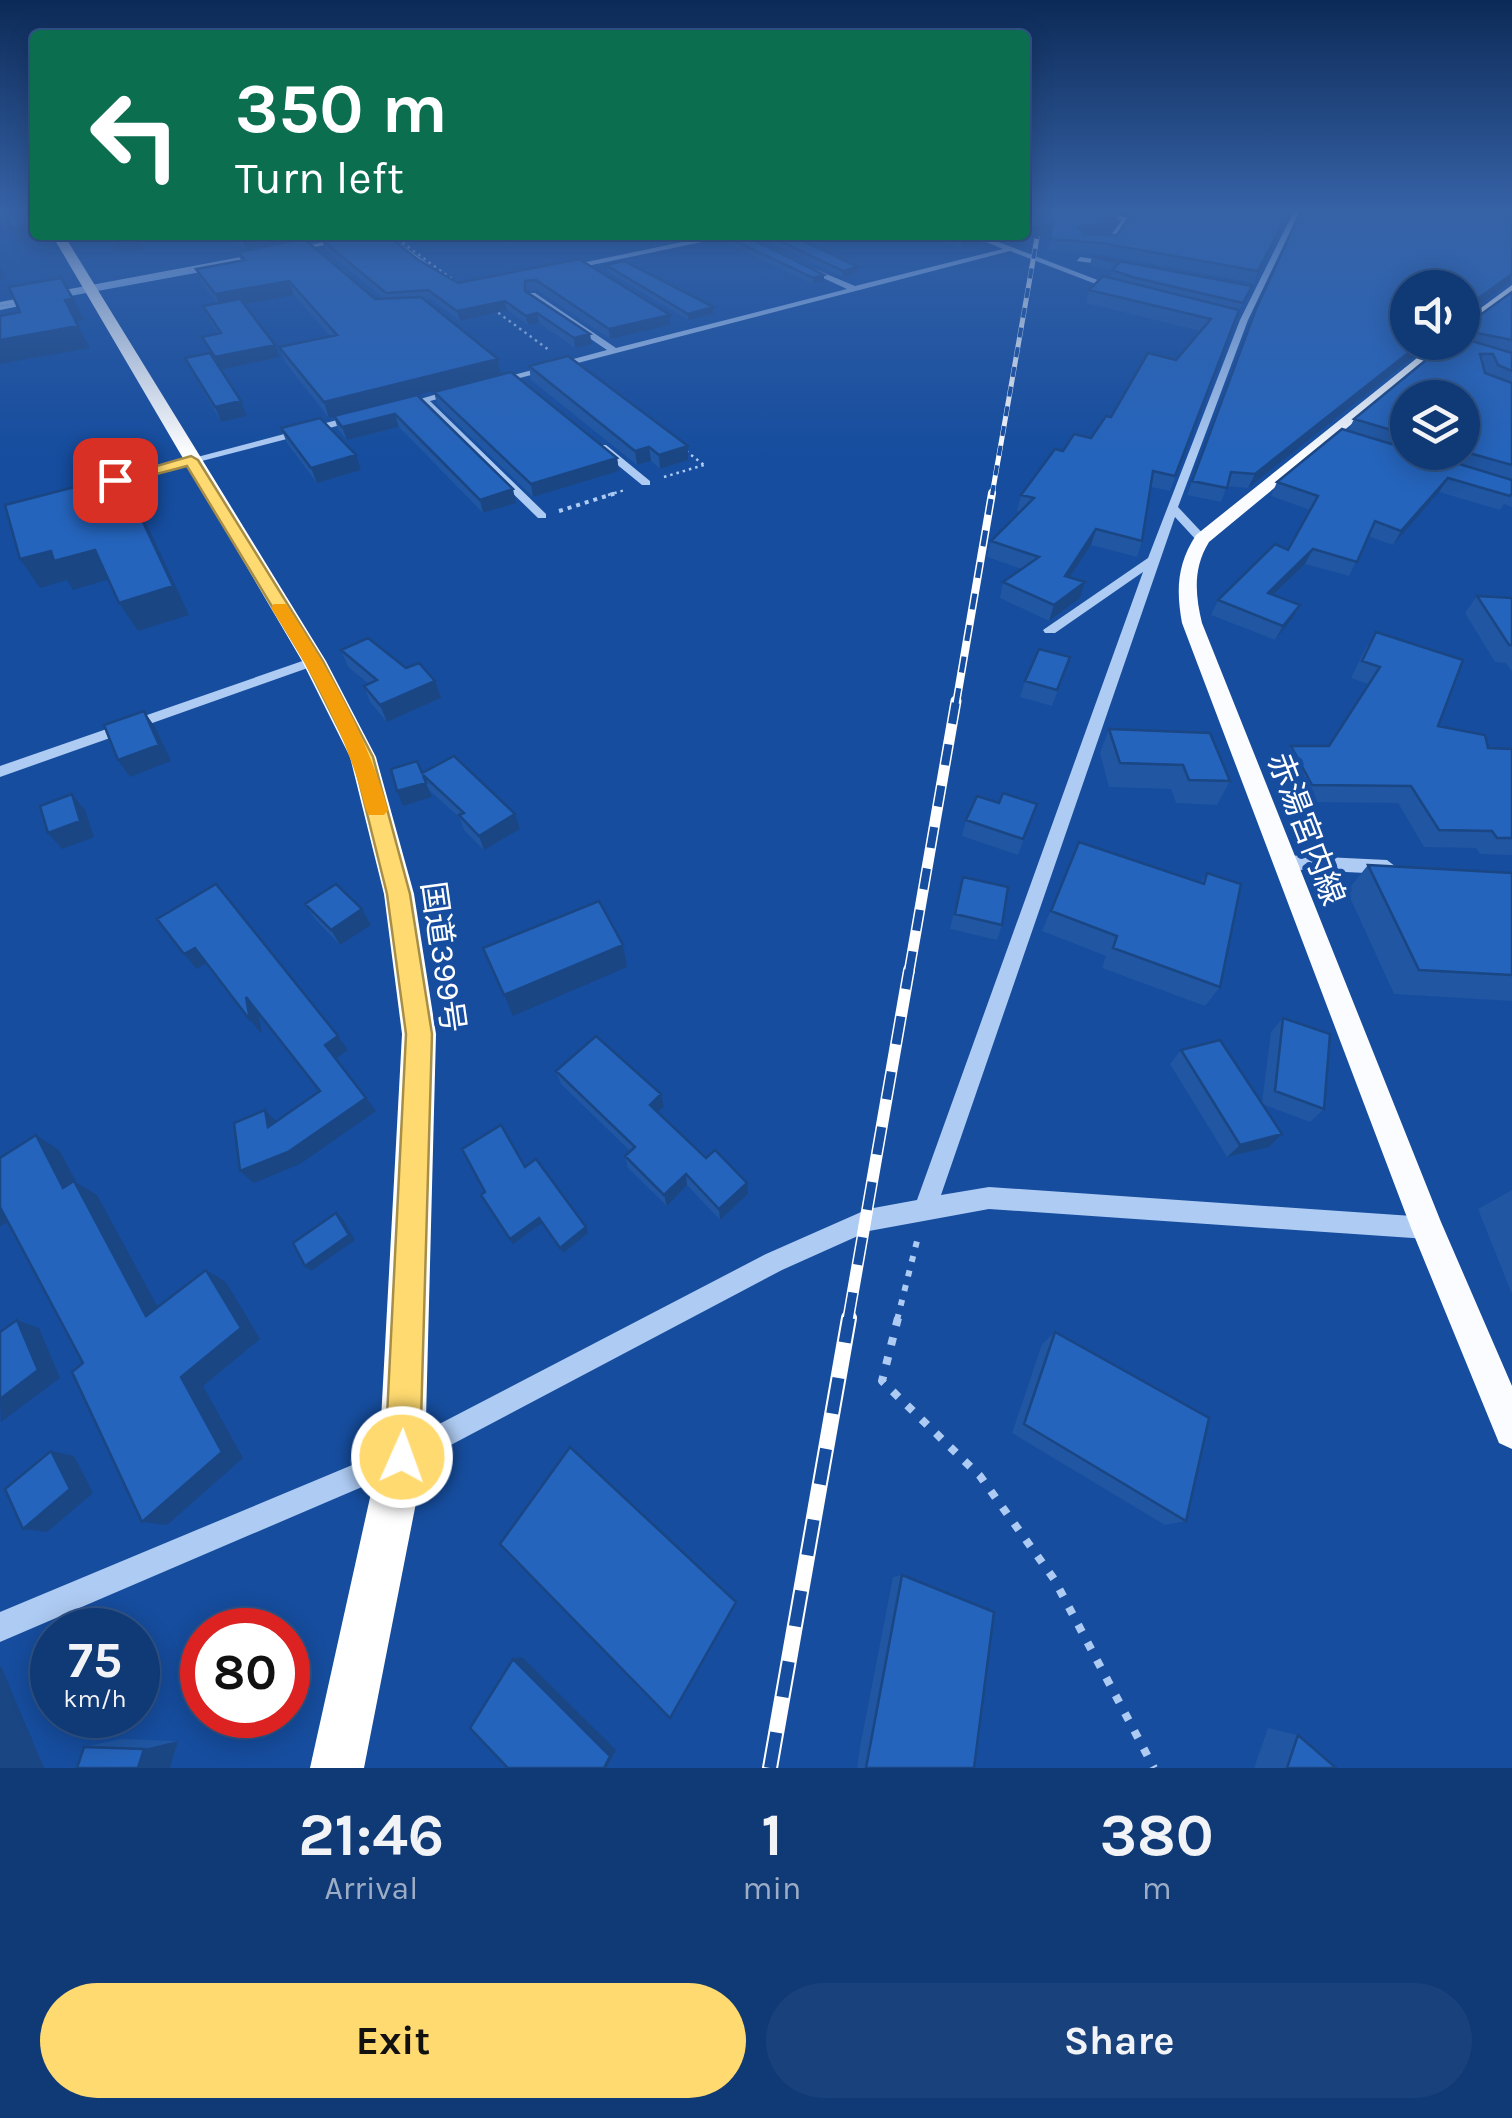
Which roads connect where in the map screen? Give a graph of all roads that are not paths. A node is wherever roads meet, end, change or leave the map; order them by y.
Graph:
1 (66, 292) edge
2 (93, 292) edge
3 (844, 292) edge
4 (1257, 292) edge
5 (1508, 292) edge
6 (532, 295) edge
7 (0, 304) edge
8 (1480, 314) edge
9 (1226, 316) edge
10 (1244, 320) junction
11 (678, 322) dead end
12 (693, 331) junction
13 (615, 351) junction
14 (1431, 360) edge
15 (500, 364) edge
16 (515, 376) junction
17 (530, 388) edge
18 (423, 400) junction
19 (385, 410) edge
20 (365, 415) edge
21 (588, 436) edge
22 (191, 460) junction
23 (646, 483) dead end
24 (96, 485) edge
25 (1172, 508) junction
26 (542, 516) dead end
27 (1202, 538) junction
28 (1154, 559) junction
29 (1050, 630) dead end
30 (314, 661) junction
31 (0, 772) edge
32 (1283, 862) junction
33 (1398, 868) edge
34 (925, 1209) junction
35 (1428, 1228) junction
36 (1512, 1430) edge
37 (402, 1457) junction
38 (0, 1627) edge
39 (337, 1768) edge

1 - 7 street
2 - 22 highway, 国道399号
3 - 12 street
4 - 10 street
5 - 8 main road
6 - 13 street
9 - 10 street
10 - 25 street
11 - 12 street
12 - 13 street
13 - 16 street
14 - 27 main road
15 - 16 street
16 - 17 street
16 - 18 street
18 - 19 street
18 - 26 street
20 - 22 street
21 - 23 street
22 - 24 street
22 - 30 highway, 国道399号
25 - 27 street
25 - 28 street
27 - 32 main road, 赤湯宮内線
28 - 29 street
28 - 34 street
30 - 31 street
30 - 37 highway, 国道399号
32 - 33 street
32 - 35 main road, 赤湯宮内線
34 - 35 street
34 - 37 street
35 - 36 main road, 赤湯宮内線
37 - 38 street
37 - 39 highway, 国道399号

